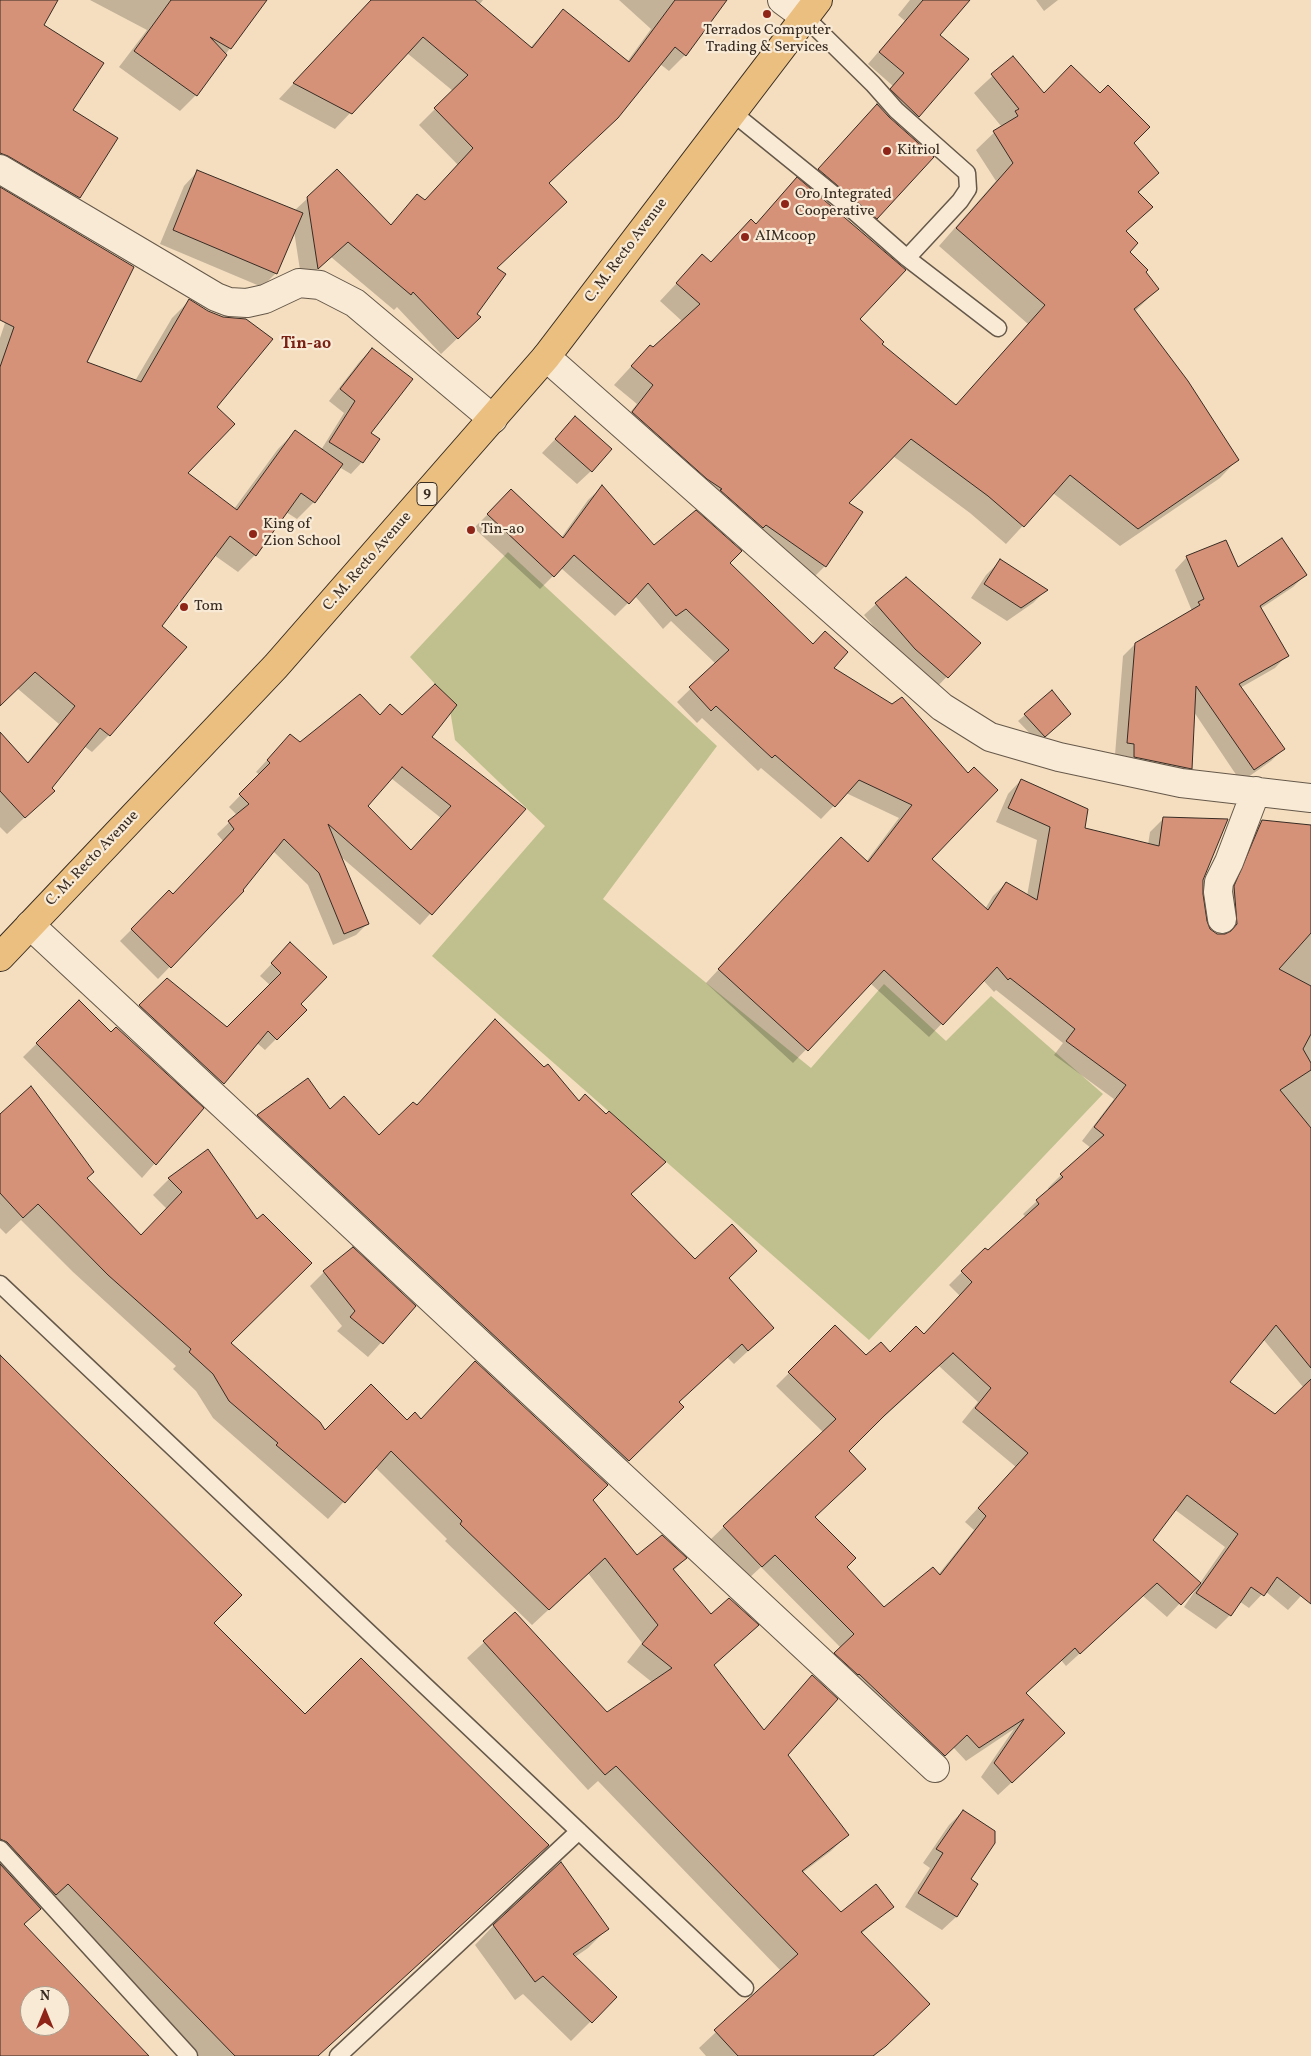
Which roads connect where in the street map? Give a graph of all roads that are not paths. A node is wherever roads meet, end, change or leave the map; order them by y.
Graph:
1 (782, 0) edge
2 (811, 9) edge
3 (733, 113) junction
4 (0, 169) edge
5 (907, 258) junction
6 (998, 328) dead end
7 (546, 357) junction
8 (493, 419) junction
9 (1256, 791) junction
10 (1311, 798) edge
11 (1222, 919) dead end
12 (30, 926) junction
13 (0, 957) edge
14 (0, 1284) edge
15 (935, 1768) dead end
16 (579, 1831) junction
17 (0, 1849) edge
18 (745, 1988) dead end
19 (189, 2056) edge
20 (338, 2056) edge

1 - 2 street
2 - 3 highway, C. M. Recto Avenue / 9
2 - 5 lane
3 - 5 lane
3 - 7 highway, C. M. Recto Avenue / 9
4 - 8 street
5 - 6 lane
7 - 8 highway, C. M. Recto Avenue / 9
7 - 9 street
8 - 12 highway, C. M. Recto Avenue / 9
9 - 10 street
9 - 11 street
12 - 13 highway, C. M. Recto Avenue / 9
12 - 15 street
14 - 16 lane
16 - 18 lane
16 - 20 lane
17 - 19 lane

